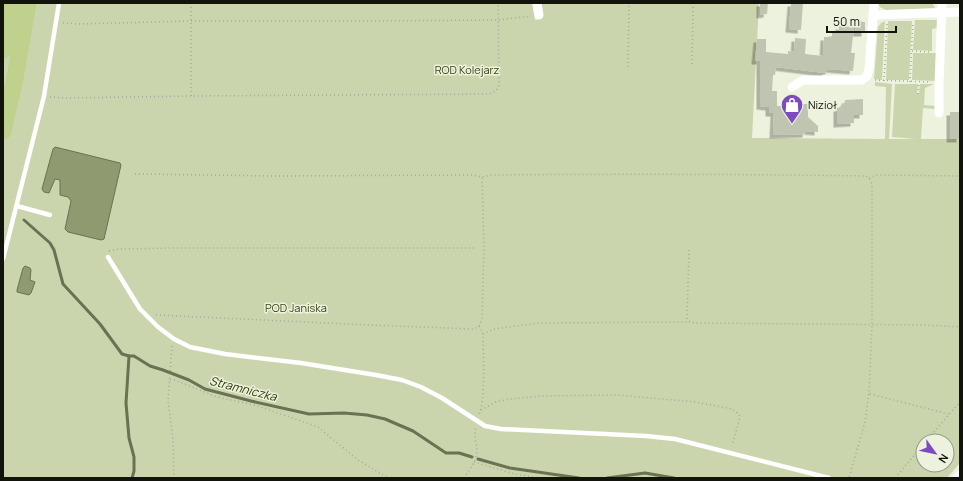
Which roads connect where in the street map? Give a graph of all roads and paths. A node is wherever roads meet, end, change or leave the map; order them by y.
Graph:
1 (11, 3) edge
2 (28, 3) edge
3 (59, 3) edge
4 (191, 3) edge
5 (498, 3) edge
6 (537, 3) edge
7 (629, 3) edge
8 (694, 3) edge
9 (874, 3) edge
10 (942, 3) edge
11 (960, 12) edge
12 (942, 13) junction
13 (539, 15) joint
14 (873, 15) junction
15 (913, 18) dead end
16 (887, 19) dead end
17 (498, 20) junction
18 (191, 21) junction
19 (57, 22) junction
20 (3, 50) edge
21 (912, 51) junction
22 (940, 52) junction
23 (692, 64) dead end
24 (628, 67) dead end
25 (867, 76) junction
26 (884, 81) junction
27 (910, 82) junction
28 (919, 82) junction
29 (939, 82) junction
30 (792, 87) dead end
31 (918, 94) dead end
32 (44, 96) junction
33 (191, 96) junction
34 (939, 113) dead end
35 (3, 131) edge
36 (135, 174) dead end
37 (960, 176) edge
38 (482, 177) junction
39 (869, 178) junction
40 (17, 206) junction
41 (50, 215) dead end
42 (474, 248) dead end
43 (690, 250) dead end
44 (108, 257) joint
45 (3, 259) edge
46 (148, 318) junction
47 (690, 322) junction
48 (872, 325) junction
49 (479, 326) junction
50 (960, 327) edge
51 (484, 334) junction
52 (174, 339) junction
53 (170, 380) junction
54 (869, 393) junction
55 (960, 402) edge
56 (481, 410) junction
57 (949, 414) junction
58 (476, 422) junction
59 (933, 433) edge
60 (730, 452) junction
61 (915, 454) edge
62 (474, 462) junction
63 (960, 475) edge
64 (174, 478) edge
65 (388, 478) edge
66 (464, 478) edge
67 (539, 478) edge
68 (829, 478) edge
69 (849, 478) edge
70 (895, 478) edge
71 (957, 478) edge

1 - 20 highway
2 - 35 highway
3 - 19 lane
4 - 18 path
5 - 17 path
6 - 13 street
7 - 24 path
8 - 23 path
9 - 14 street
10 - 12 street
11 - 12 street
12 - 14 street
12 - 22 street
13 - 17 path
14 - 25 street
15 - 21 path
16 - 26 path
17 - 18 path
17 - 33 path
18 - 19 path
18 - 33 path
19 - 32 lane
21 - 22 path
21 - 27 path
22 - 29 street
25 - 26 path
25 - 30 street
26 - 27 path
27 - 28 path
28 - 29 path
28 - 31 path
29 - 34 street
32 - 33 path
32 - 40 lane
36 - 38 path
37 - 39 path
38 - 39 path
38 - 49 path
39 - 48 path
40 - 41 lane
40 - 45 lane
42 - 44 path
43 - 47 path
44 - 46 lane
46 - 49 path
46 - 52 lane
47 - 48 path
47 - 51 path
48 - 50 path
48 - 54 path
49 - 51 path
51 - 56 path
52 - 53 path
52 - 58 lane
53 - 64 path
53 - 65 path
54 - 57 path
54 - 69 path
55 - 57 path
56 - 58 path
56 - 60 path
57 - 59 path
58 - 60 lane
58 - 62 path
60 - 68 lane
61 - 70 path
62 - 66 path
62 - 67 path
63 - 71 street

